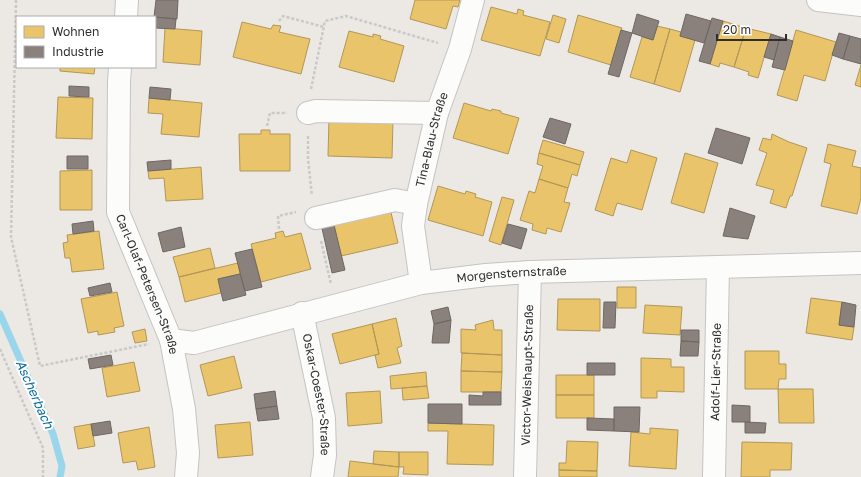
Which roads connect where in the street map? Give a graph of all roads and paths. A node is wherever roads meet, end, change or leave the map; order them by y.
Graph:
1 (16, 0) edge
2 (127, 0) edge
3 (473, 0) edge
4 (818, 0) edge
5 (861, 6) edge
6 (126, 16) edge
7 (279, 21) dead end
8 (324, 27) dead end
9 (120, 68) edge
10 (308, 113) dead end
11 (437, 113) junction
12 (416, 204) junction
13 (308, 214) joint
14 (279, 229) dead end
15 (861, 263) edge
16 (718, 267) junction
17 (530, 272) junction
18 (421, 283) junction
19 (302, 314) junction
20 (171, 340) junction
21 (0, 349) edge
22 (43, 477) edge
23 (186, 477) edge
24 (322, 477) edge
25 (525, 477) edge
26 (714, 477) edge

1 - 20 path
2 - 6 street
3 - 11 street, Tina-Blau-Straße
4 - 5 street
7 - 8 path
9 - 20 street, Carl-Olaf-Petersen-Straße
10 - 11 street
11 - 12 street, Tina-Blau-Straße
12 - 13 street
12 - 18 street, Tina-Blau-Straße
13 - 14 path
15 - 16 street, Morgensternstraße
16 - 17 street, Morgensternstraße
16 - 26 street, Adolf-Lier-Straße
17 - 18 street, Morgensternstraße
17 - 25 street, Victor-Weishaupt-Straße
18 - 19 street, Morgensternstraße
19 - 20 street, Morgensternstraße
19 - 24 street, Oskar-Coester-Straße
20 - 23 street, Carl-Olaf-Petersen-Straße
21 - 22 path

